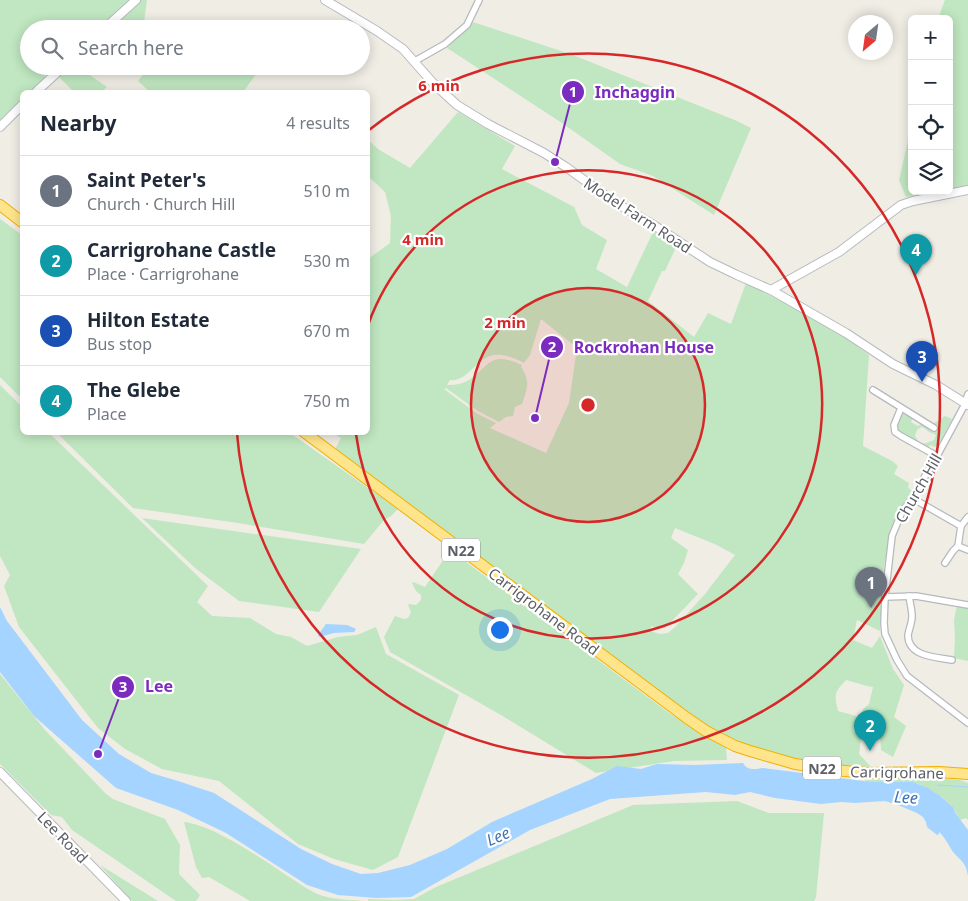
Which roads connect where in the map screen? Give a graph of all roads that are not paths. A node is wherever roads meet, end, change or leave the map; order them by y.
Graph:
1 (136, 0) edge
2 (325, 0) edge
3 (479, 0) edge
4 (114, 20) edge
5 (359, 20) edge
6 (370, 27) edge
7 (415, 61) junction
8 (54, 75) edge
9 (38, 90) edge
10 (20, 107) edge
11 (0, 126) edge
12 (968, 190) edge
13 (0, 205) edge
14 (20, 220) edge
15 (772, 290) junction
16 (873, 390) dead end
17 (968, 394) edge
18 (966, 404) edge
19 (901, 408) junction
20 (934, 428) dead end
21 (308, 435) edge
22 (937, 456) junction
23 (912, 498) junction
24 (968, 516) edge
25 (961, 526) junction
26 (958, 546) junction
27 (968, 550) edge
28 (945, 563) dead end
29 (910, 596) junction
30 (885, 598) junction
31 (968, 605) edge
32 (952, 660) dead end
33 (687, 718) joint
34 (968, 722) edge
35 (0, 772) edge
36 (968, 774) edge
37 (126, 901) edge

1 - 4 main road
2 - 5 main road, Model Farm Road
3 - 7 street
6 - 7 main road, Model Farm Road
7 - 15 main road, Model Farm Road
8 - 9 main road
10 - 11 main road
12 - 15 main road
13 - 14 highway
15 - 18 main road, Model Farm Road
16 - 19 street
17 - 18 street, Church Hill
18 - 22 street, Church Hill
19 - 20 street
19 - 22 street
21 - 33 highway, Carrigrohane Road / N22
22 - 23 street, Church Hill
23 - 25 street
23 - 30 street, Church Hill
24 - 25 street
25 - 26 street
26 - 27 street
26 - 28 street
29 - 30 street
29 - 31 street
29 - 32 street
30 - 34 street, Church Hill
33 - 36 highway, Carrigrohane / N22
35 - 37 main road, Lee Road

